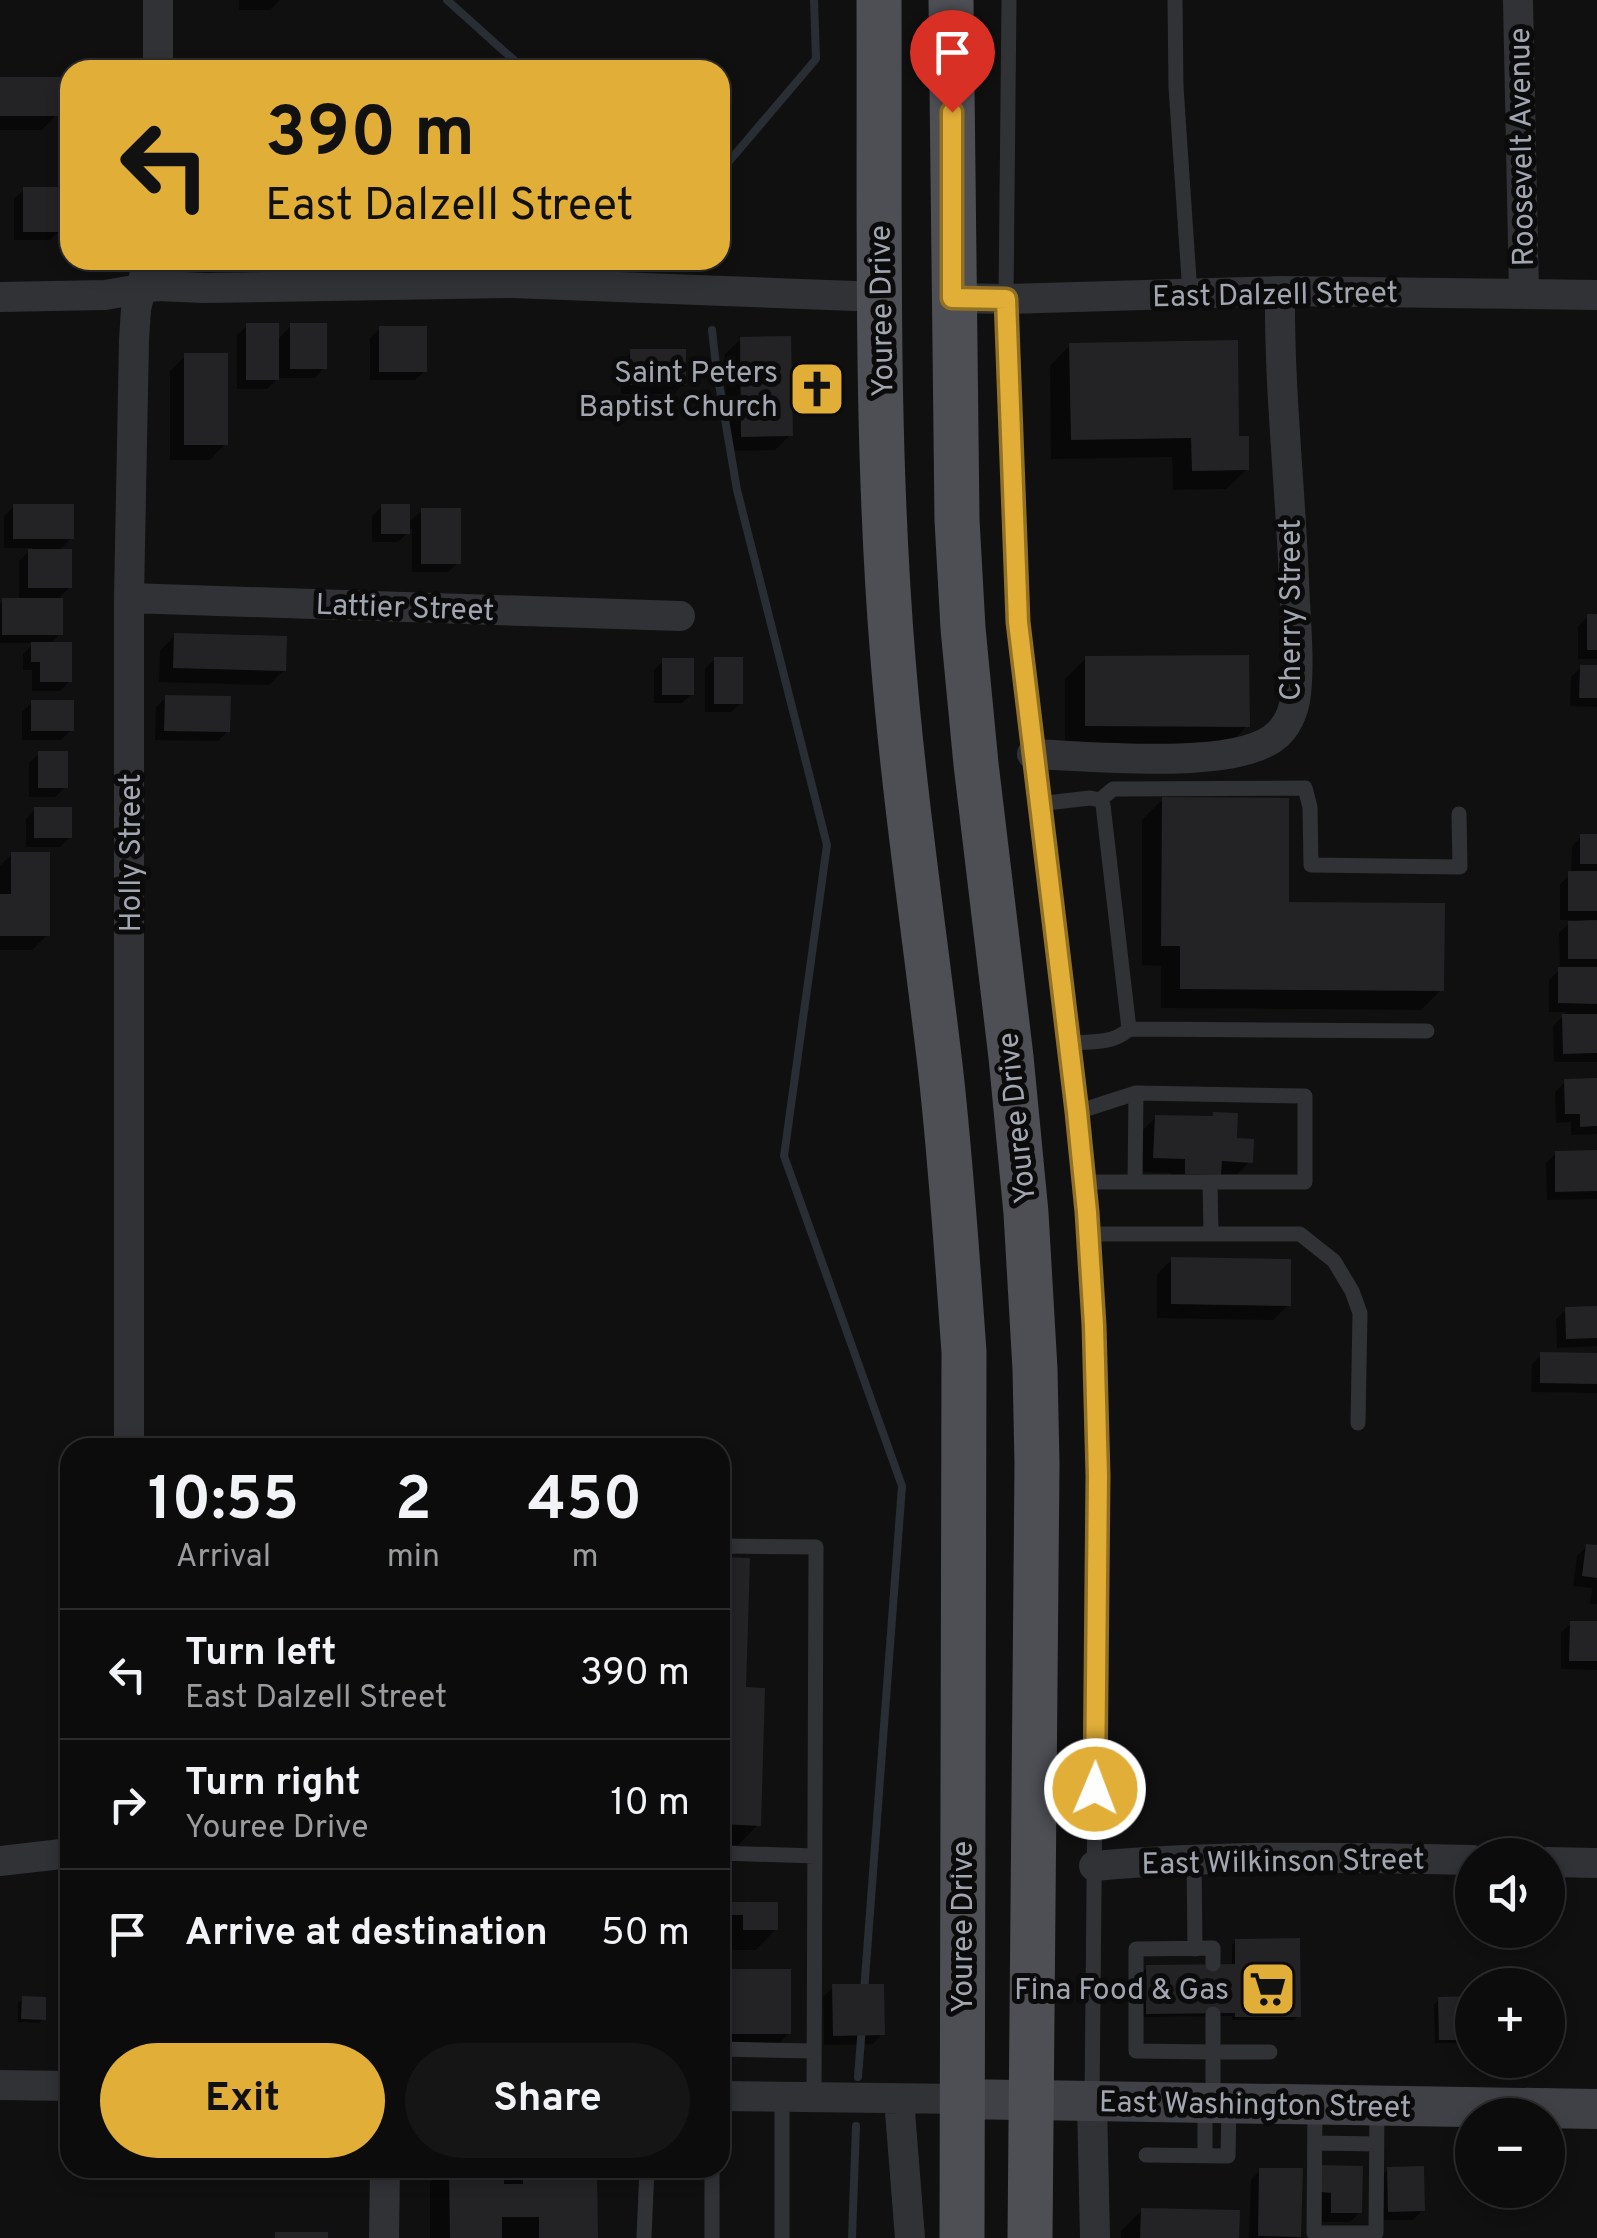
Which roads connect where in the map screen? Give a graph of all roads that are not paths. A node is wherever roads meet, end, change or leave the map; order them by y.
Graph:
1 (158, 0) edge
2 (879, 0) edge
3 (951, 0) edge
4 (1009, 0) edge
5 (1176, 0) edge
6 (1518, 0) edge
7 (158, 60) edge
8 (144, 274) edge
9 (1280, 291) junction
10 (1190, 294) junction
11 (1524, 294) junction
12 (1597, 294) edge
13 (881, 297) junction
14 (0, 298) edge
15 (952, 298) junction
16 (1006, 299) junction
17 (129, 598) junction
18 (680, 616) dead end
19 (1032, 754) junction
20 (1100, 800) junction
21 (1038, 804) junction
22 (1460, 814) dead end
23 (1129, 1029) junction
24 (1428, 1031) dead end
25 (1068, 1043) junction
26 (1136, 1093) junction
27 (1077, 1112) junction
28 (1084, 1182) junction
29 (1135, 1182) junction
30 (1210, 1182) junction
31 (1088, 1234) junction
32 (1211, 1234) junction
33 (1358, 1422) dead end
34 (130, 1438) edge
35 (730, 1546) edge
36 (730, 1852) edge
37 (60, 1854) edge
38 (815, 1856) junction
39 (1194, 1860) junction
40 (1455, 1860) edge
41 (0, 1861) edge
42 (1565, 1862) edge
43 (1597, 1863) edge
44 (1094, 1866) junction
45 (1195, 1949) junction
46 (1213, 1964) dead end
47 (1093, 1990) junction
48 (1136, 1990) junction
49 (1213, 2014) dead end
50 (730, 2049) edge
51 (814, 2051) junction
52 (1213, 2052) junction
53 (1270, 2052) dead end
54 (0, 2086) edge
55 (60, 2086) edge
56 (730, 2096) edge
57 (782, 2097) junction
58 (814, 2098) junction
59 (899, 2099) junction
60 (962, 2100) junction
61 (1032, 2102) junction
62 (1092, 2102) junction
63 (1215, 2104) junction
64 (1597, 2108) edge
65 (1315, 2124) junction
66 (1377, 2125) junction
67 (1146, 2155) dead end
68 (1204, 2155) junction
69 (384, 2178) edge
70 (647, 2178) edge
71 (712, 2178) edge
72 (384, 2238) edge
73 (644, 2238) edge
74 (712, 2238) edge
75 (782, 2238) edge
76 (910, 2238) edge
77 (962, 2238) edge
78 (1030, 2238) edge
79 (1095, 2238) edge

1 - 7 street
2 - 13 main road, Youree Drive
3 - 15 main road, Youree Drive
4 - 16 lane
5 - 10 lane
6 - 11 street, Roosevelt Avenue
8 - 13 street
8 - 14 street
8 - 17 street, Holly Street
9 - 10 street, East Dalzell Street
9 - 11 street, East Dalzell Street
9 - 19 street, Cherry Street
10 - 16 street, East Dalzell Street
11 - 12 street, East Dalzell Street
13 - 15 main road
13 - 60 main road, Youree Drive
15 - 16 street, East Dalzell Street
15 - 61 main road, Youree Drive
16 - 19 lane
17 - 18 street, Lattier Street
17 - 34 street, Holly Street
19 - 21 lane
20 - 21 lane
20 - 22 lane
20 - 23 lane
21 - 25 lane
23 - 24 lane
23 - 25 lane
25 - 27 lane
26 - 27 lane
26 - 29 lane
26 - 30 lane
27 - 28 lane
28 - 29 lane
28 - 31 lane
29 - 30 lane
30 - 32 lane
31 - 32 lane
31 - 44 lane
32 - 33 lane
35 - 38 lane
36 - 38 lane
37 - 41 street
38 - 51 lane
39 - 40 street, East Wilkinson Street
39 - 44 street, East Wilkinson Street
39 - 45 lane
42 - 43 street
44 - 47 lane
45 - 46 lane
45 - 48 lane
47 - 48 lane
47 - 62 lane
48 - 52 lane
49 - 52 lane
50 - 51 lane
51 - 58 lane
52 - 53 lane
52 - 63 lane
54 - 55 street
56 - 57 street
57 - 58 street
57 - 75 lane
58 - 59 street
59 - 60 street
59 - 76 street
60 - 61 street, East Washington Street
60 - 77 main road, Youree Drive
61 - 62 street, East Washington Street
61 - 78 main road, Youree Drive
62 - 63 street, East Washington Street
62 - 79 street
63 - 65 street, East Washington Street
63 - 68 lane
63 - 68 lane
64 - 66 street, East Washington Street
65 - 66 street, East Washington Street
65 - 66 lane
67 - 68 lane
69 - 72 street
70 - 73 lane
71 - 74 lane

